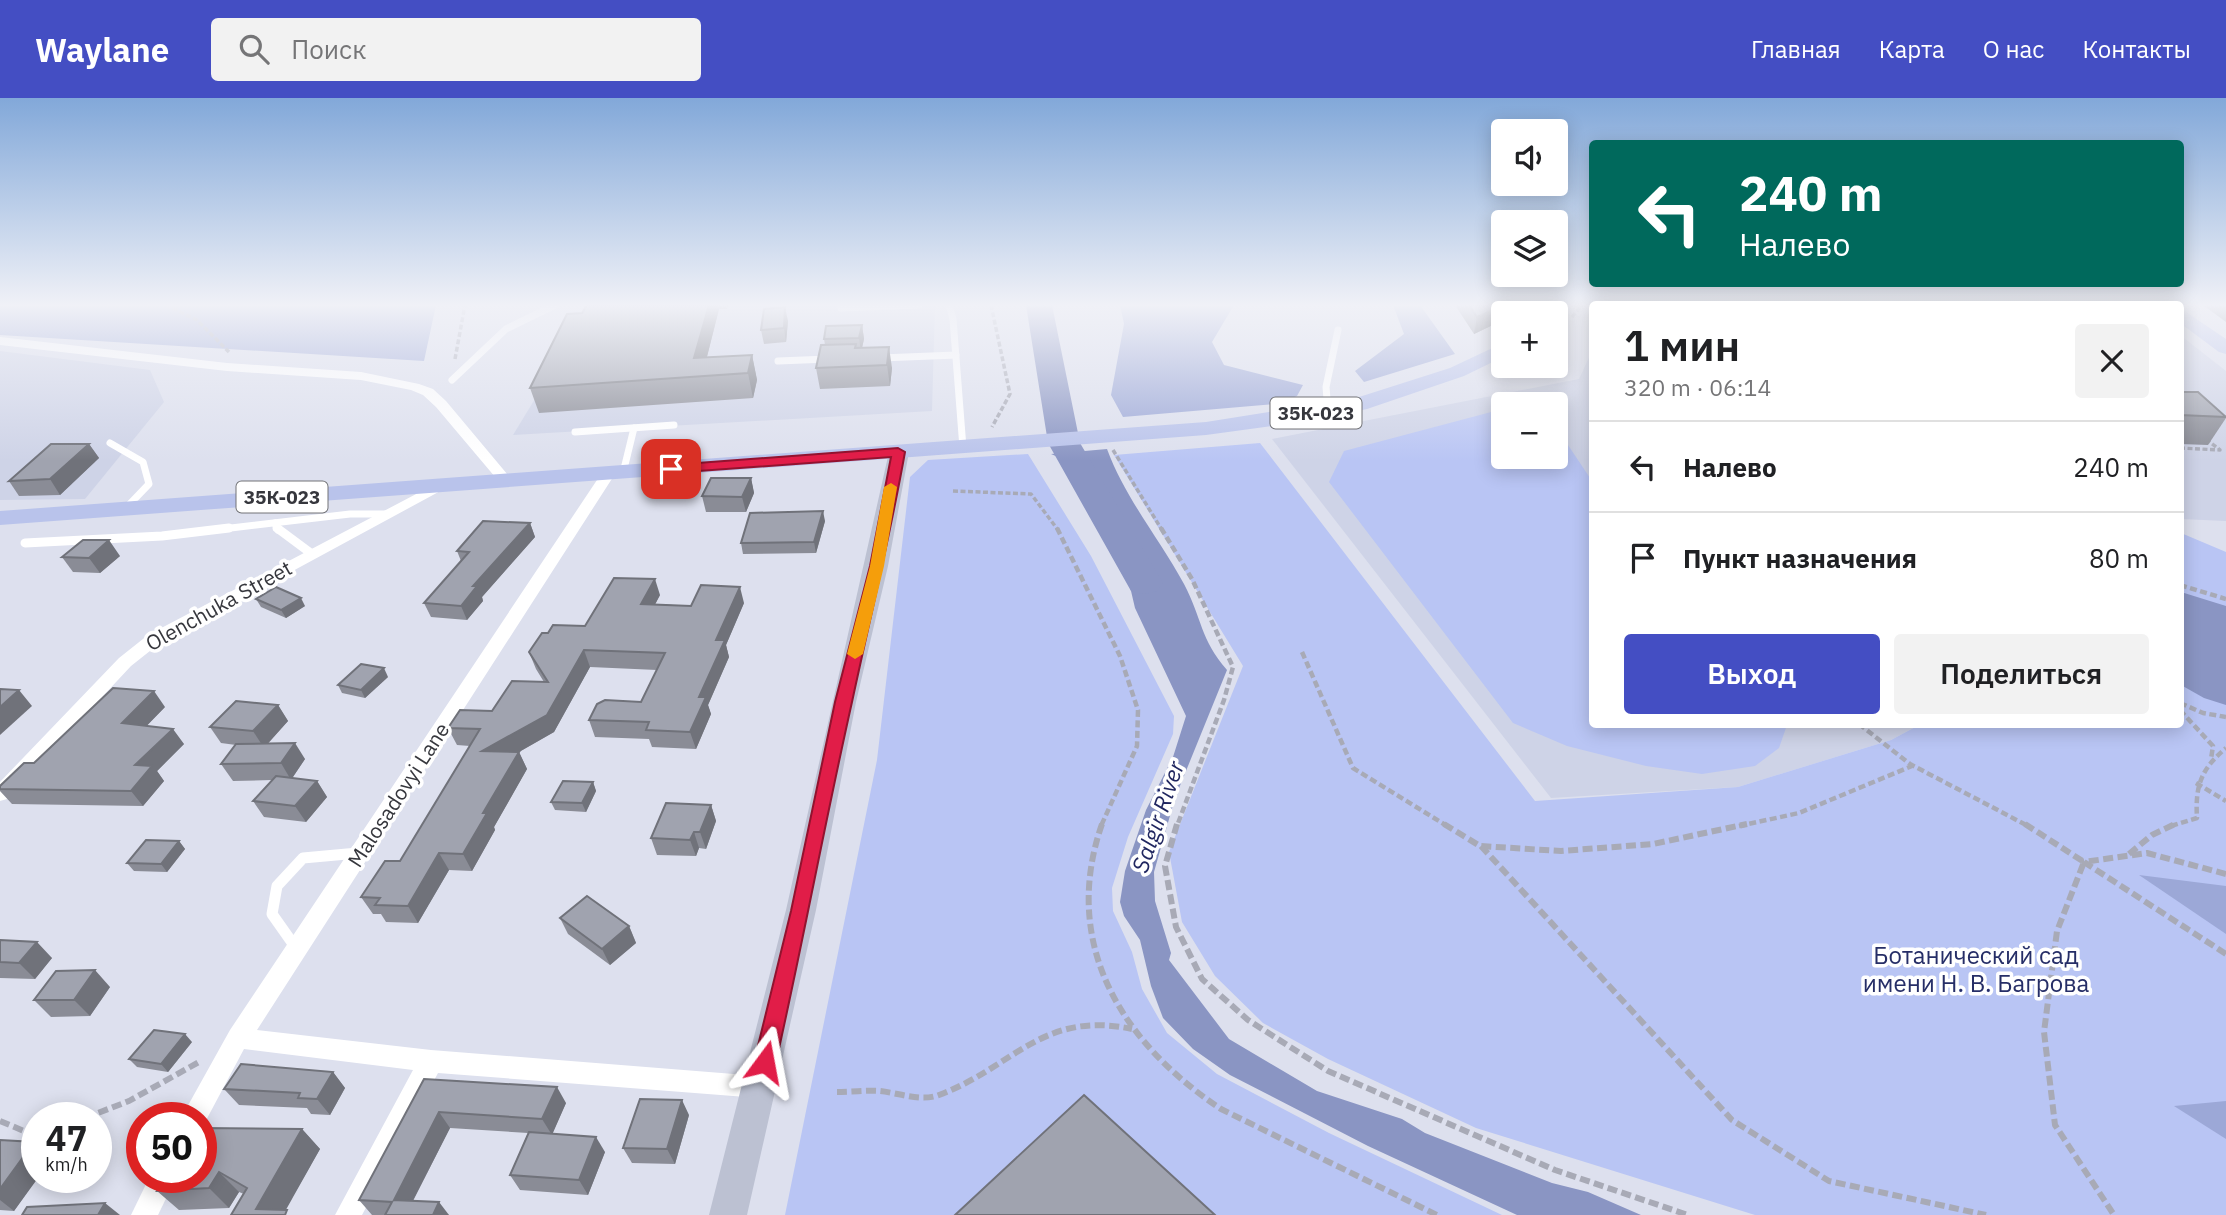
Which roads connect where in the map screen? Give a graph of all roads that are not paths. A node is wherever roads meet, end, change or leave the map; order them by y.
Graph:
1 (136, 357) edge
2 (476, 357) edge
3 (894, 357) edge
4 (956, 357) edge
5 (1332, 357) edge
6 (1488, 357) edge
7 (869, 358) edge
8 (843, 359) edge
9 (778, 360) dead end
10 (452, 380) road end
11 (1328, 411) junction
12 (674, 425) dead end
13 (634, 428) junction
14 (575, 432) dead end
15 (110, 443) dead end
16 (963, 447) junction
17 (898, 452) junction
18 (615, 473) junction
19 (506, 481) junction
20 (439, 486) junction
21 (125, 509) junction
22 (389, 514) junction
23 (0, 518) edge
24 (275, 523) junction
25 (25, 543) dead end
26 (312, 554) junction
27 (0, 794) edge
28 (360, 853) junction
29 (297, 949) junction
30 (233, 1048) junction
31 (431, 1061) junction
32 (759, 1087) junction
33 (203, 1102) edge
34 (155, 1193) edge
35 (144, 1215) edge
36 (348, 1215) edge
37 (728, 1215) edge

1 - 19 street
2 - 10 lane
3 - 7 lane
4 - 16 lane
5 - 11 lane
6 - 11 main road, 35К-023
8 - 9 lane
11 - 16 main road, 35К-023
12 - 13 lane
13 - 14 lane
13 - 18 lane
15 - 21 lane
16 - 17 main road, 35К-023
17 - 18 main road, 35К-023
17 - 32 main road
18 - 19 main road, 35К-023
18 - 28 street, Malosadovyi Lane
19 - 20 main road, 35К-023
20 - 21 main road, 35К-023
20 - 22 street, Olenchuka Street
21 - 23 main road, 35К-023
22 - 24 lane
22 - 26 street, Olenchuka Street
24 - 25 lane
24 - 26 lane
26 - 27 street, Olenchuka Street
28 - 29 street, Malosadovyi Lane
28 - 29 lane
29 - 30 street, Malosadovyi Lane
30 - 31 street
30 - 33 street, Malosadovyi Lane
31 - 32 street
31 - 36 street
32 - 37 main road
34 - 35 street

